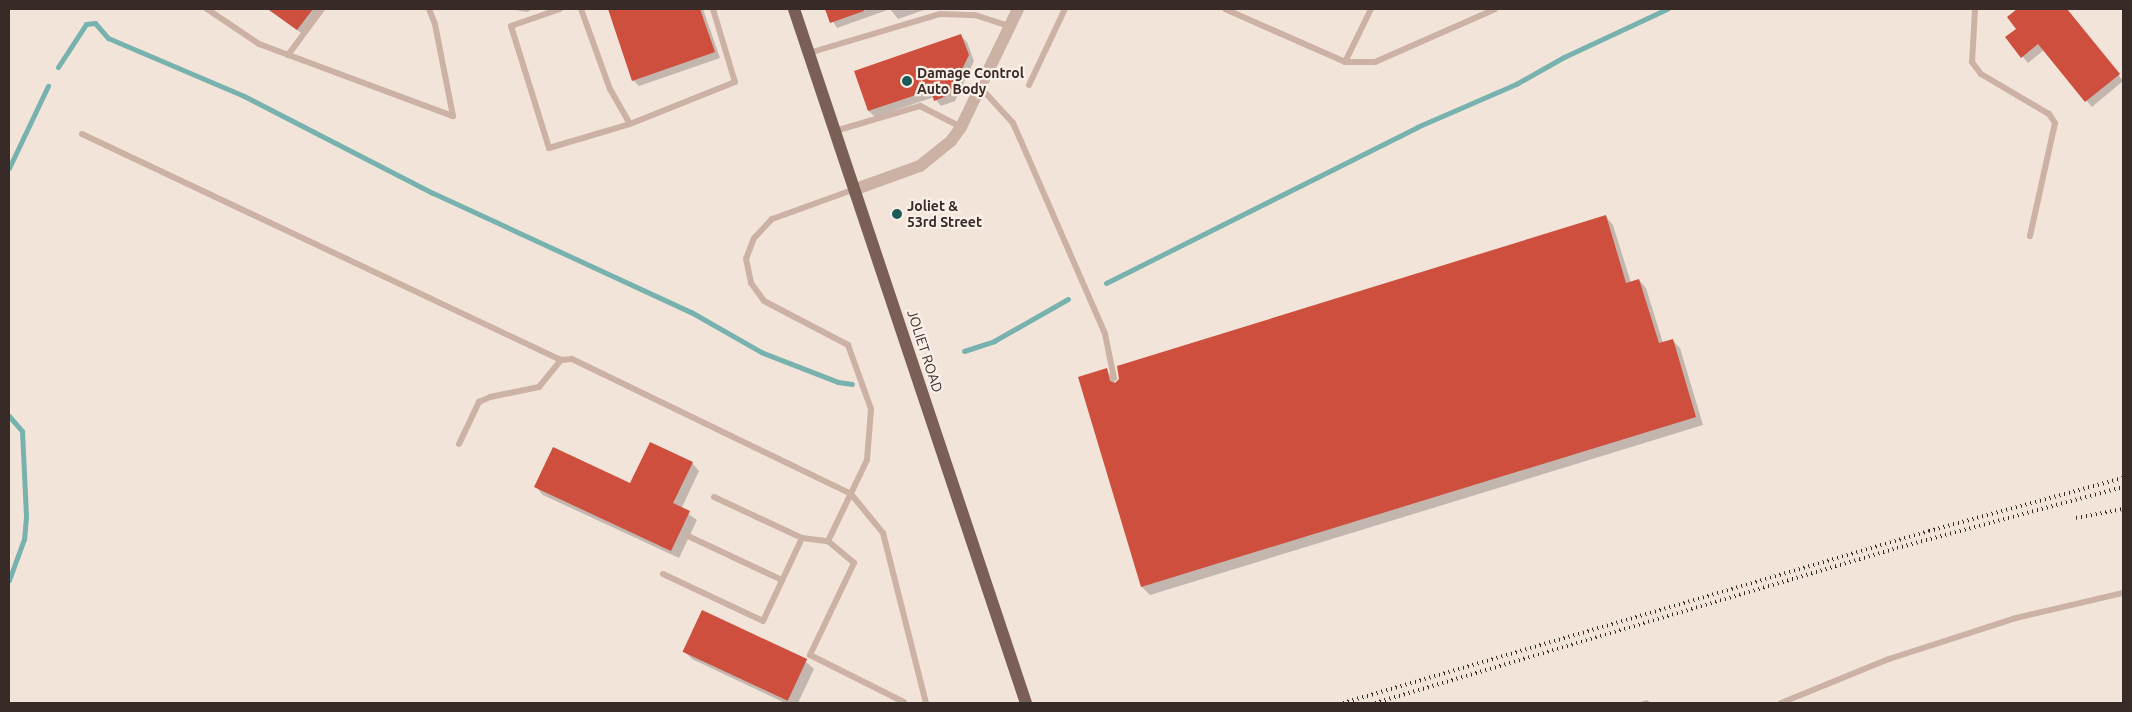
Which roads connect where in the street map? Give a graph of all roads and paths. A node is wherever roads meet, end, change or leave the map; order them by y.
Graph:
1 (207, 9) edge
2 (322, 9) edge
3 (429, 9) edge
4 (560, 9) edge
5 (581, 9) edge
6 (713, 9) edge
7 (794, 9) edge
8 (1018, 9) edge
9 (1065, 9) edge
10 (1225, 9) edge
11 (1371, 9) edge
12 (1496, 9) edge
13 (1975, 9) edge
14 (1009, 26) junction
15 (809, 52) junction
16 (288, 55) junction
17 (1345, 62) junction
18 (1029, 85) dead end
19 (980, 87) junction
20 (630, 124) junction
21 (961, 127) junction
22 (836, 131) junction
23 (82, 134) dead end
24 (856, 189) junction
25 (2030, 236) dead end
26 (561, 360) junction
27 (1114, 378) dead end
28 (459, 444) dead end
29 (851, 494) junction
30 (714, 497) dead end
31 (688, 536) dead end
32 (802, 538) junction
33 (828, 541) junction
34 (663, 574) dead end
35 (782, 580) junction
36 (2123, 593) edge
37 (904, 702) dead end
38 (926, 703) edge
39 (1026, 703) edge
40 (1781, 703) edge

1 - 16 lane
2 - 16 lane
3 - 16 lane
4 - 20 lane
5 - 20 lane
6 - 20 lane
7 - 15 main road, JOLIET ROAD
8 - 14 street
9 - 18 lane
10 - 17 lane
11 - 17 lane
12 - 17 lane
13 - 25 lane
14 - 15 lane
14 - 19 street
15 - 22 main road, JOLIET ROAD
19 - 21 street
19 - 27 lane
21 - 22 lane
21 - 24 street
22 - 24 main road, JOLIET ROAD
23 - 26 lane
24 - 29 lane
24 - 39 main road, JOLIET ROAD
26 - 28 lane
26 - 29 lane
29 - 33 lane
29 - 38 lane
30 - 32 lane
31 - 35 lane
32 - 33 lane
32 - 35 lane
33 - 37 lane
34 - 35 lane
36 - 40 lane

